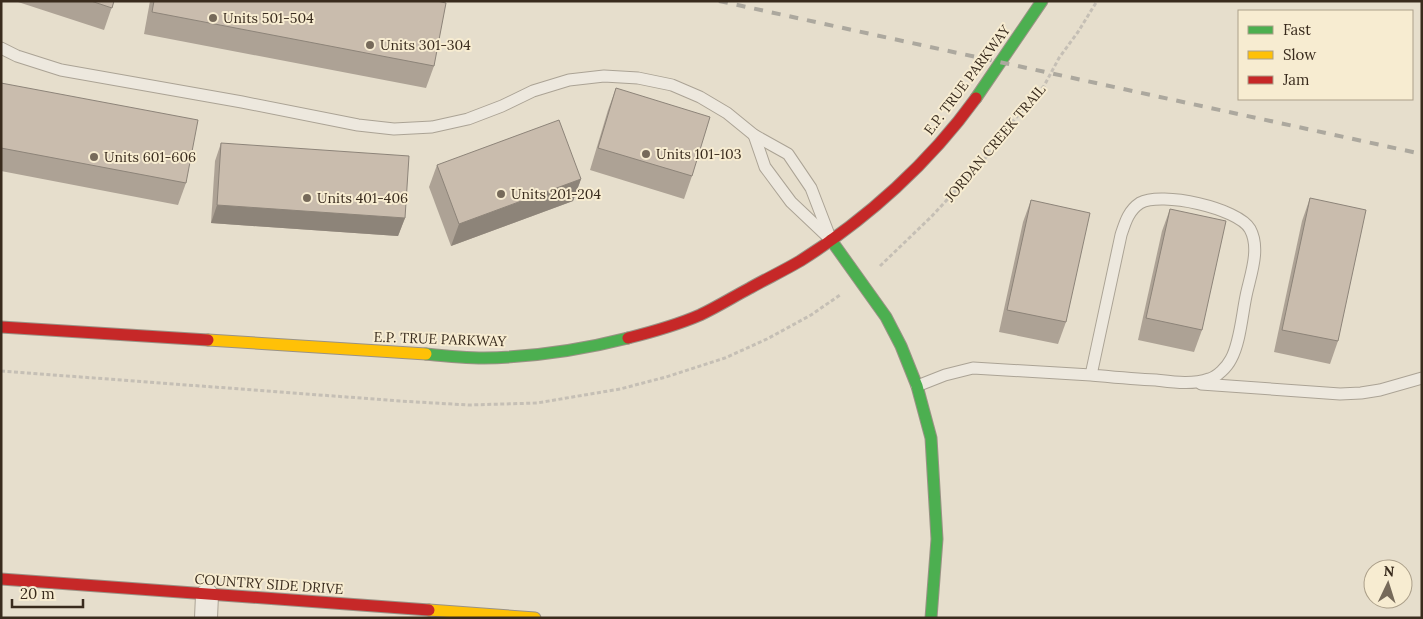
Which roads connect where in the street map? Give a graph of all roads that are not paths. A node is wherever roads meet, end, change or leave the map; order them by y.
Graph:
1 (1042, 1) edge
2 (1, 48) edge
3 (754, 135) junction
4 (831, 240) junction
5 (1, 327) edge
6 (1092, 375) junction
7 (1422, 378) edge
8 (1189, 383) junction
9 (917, 386) junction
10 (1, 579) edge
11 (207, 595) junction
12 (206, 618) edge
13 (535, 618) edge
14 (931, 618) edge

1 - 4 main road, E.P. TRUE PARKWAY
2 - 3 lane
3 - 4 lane
3 - 4 lane
4 - 5 main road, E.P. TRUE PARKWAY
4 - 9 main road
6 - 8 lane
6 - 8 lane
6 - 9 lane
7 - 8 lane
9 - 14 main road
10 - 11 main road, COUNTRY SIDE DRIVE
11 - 12 street
11 - 13 main road, COUNTRY SIDE DRIVE

